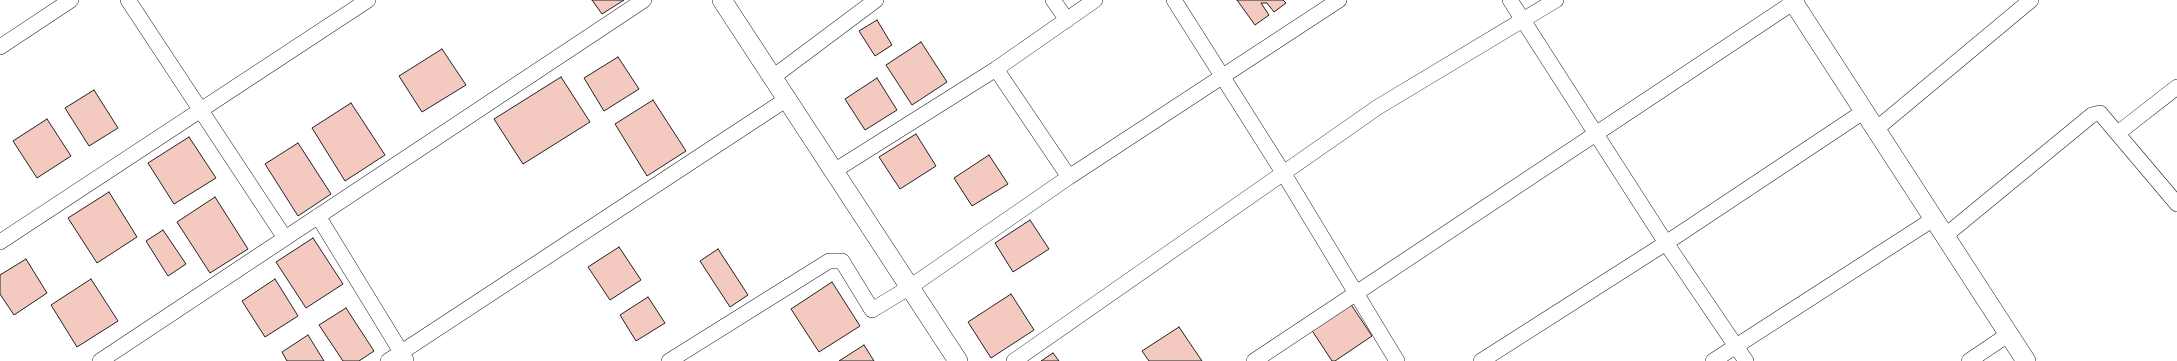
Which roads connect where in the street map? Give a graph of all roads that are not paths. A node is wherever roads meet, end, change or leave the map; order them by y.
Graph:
1 (71, 0) edge
2 (128, 0) edge
3 (368, 0) edge
4 (644, 0) edge
5 (722, 0) edge
6 (876, 0) edge
7 (1053, 0) edge
8 (1096, 0) edge
9 (1174, 0) edge
10 (1338, 0) edge
11 (1510, 0) edge
12 (1556, 0) edge
13 (2031, 0) edge
14 (1794, 1) edge
15 (1067, 20) junction
16 (1524, 20) junction
17 (0, 47) edge
18 (996, 69) junction
19 (1223, 76) junction
20 (773, 77) junction
21 (2177, 87) edge
22 (787, 99) junction
23 (200, 110) junction
24 (1863, 112) junction
25 (1875, 130) junction
26 (1594, 133) junction
27 (2118, 133) junction
28 (834, 171) junction
29 (1284, 174) junction
30 (1069, 177) junction
31 (2177, 204) edge
32 (318, 216) junction
33 (1935, 218) junction
34 (1946, 235) junction
35 (285, 238) junction
36 (0, 242) edge
37 (1666, 243) junction
38 (910, 287) junction
39 (1355, 293) junction
40 (2009, 334) junction
41 (1735, 346) junction
42 (404, 357) edge
43 (100, 361) edge
44 (388, 361) edge
45 (669, 361) edge
46 (958, 361) edge
47 (1014, 361) edge
48 (1254, 361) edge
49 (1397, 361) edge
50 (1481, 361) edge
51 (1713, 361) edge
52 (1746, 361) edge
53 (1969, 361) edge
54 (2026, 361) edge

1 - 17 street
2 - 23 street
3 - 23 street
4 - 32 street
5 - 20 street
6 - 20 street
7 - 15 street
8 - 15 street
9 - 19 street
10 - 19 street
11 - 16 street
12 - 16 street
13 - 25 street
14 - 24 street
14 - 26 street
15 - 18 street
16 - 26 street
16 - 29 street
18 - 28 street
18 - 30 street
19 - 29 street
19 - 30 street
20 - 22 street
21 - 27 street
22 - 28 street
22 - 42 street
23 - 35 street
23 - 36 street
24 - 25 street
24 - 37 street
25 - 33 street
26 - 37 street
26 - 39 street
27 - 31 street
27 - 34 street
28 - 38 street
29 - 39 street
29 - 47 street
30 - 38 street
32 - 35 street
32 - 42 street
33 - 34 street
33 - 41 street
34 - 40 street
35 - 43 street
37 - 41 street
37 - 50 street
38 - 45 street
38 - 46 street
39 - 48 street
39 - 49 street
40 - 53 street
40 - 54 street
41 - 51 street
41 - 52 street
42 - 44 street

